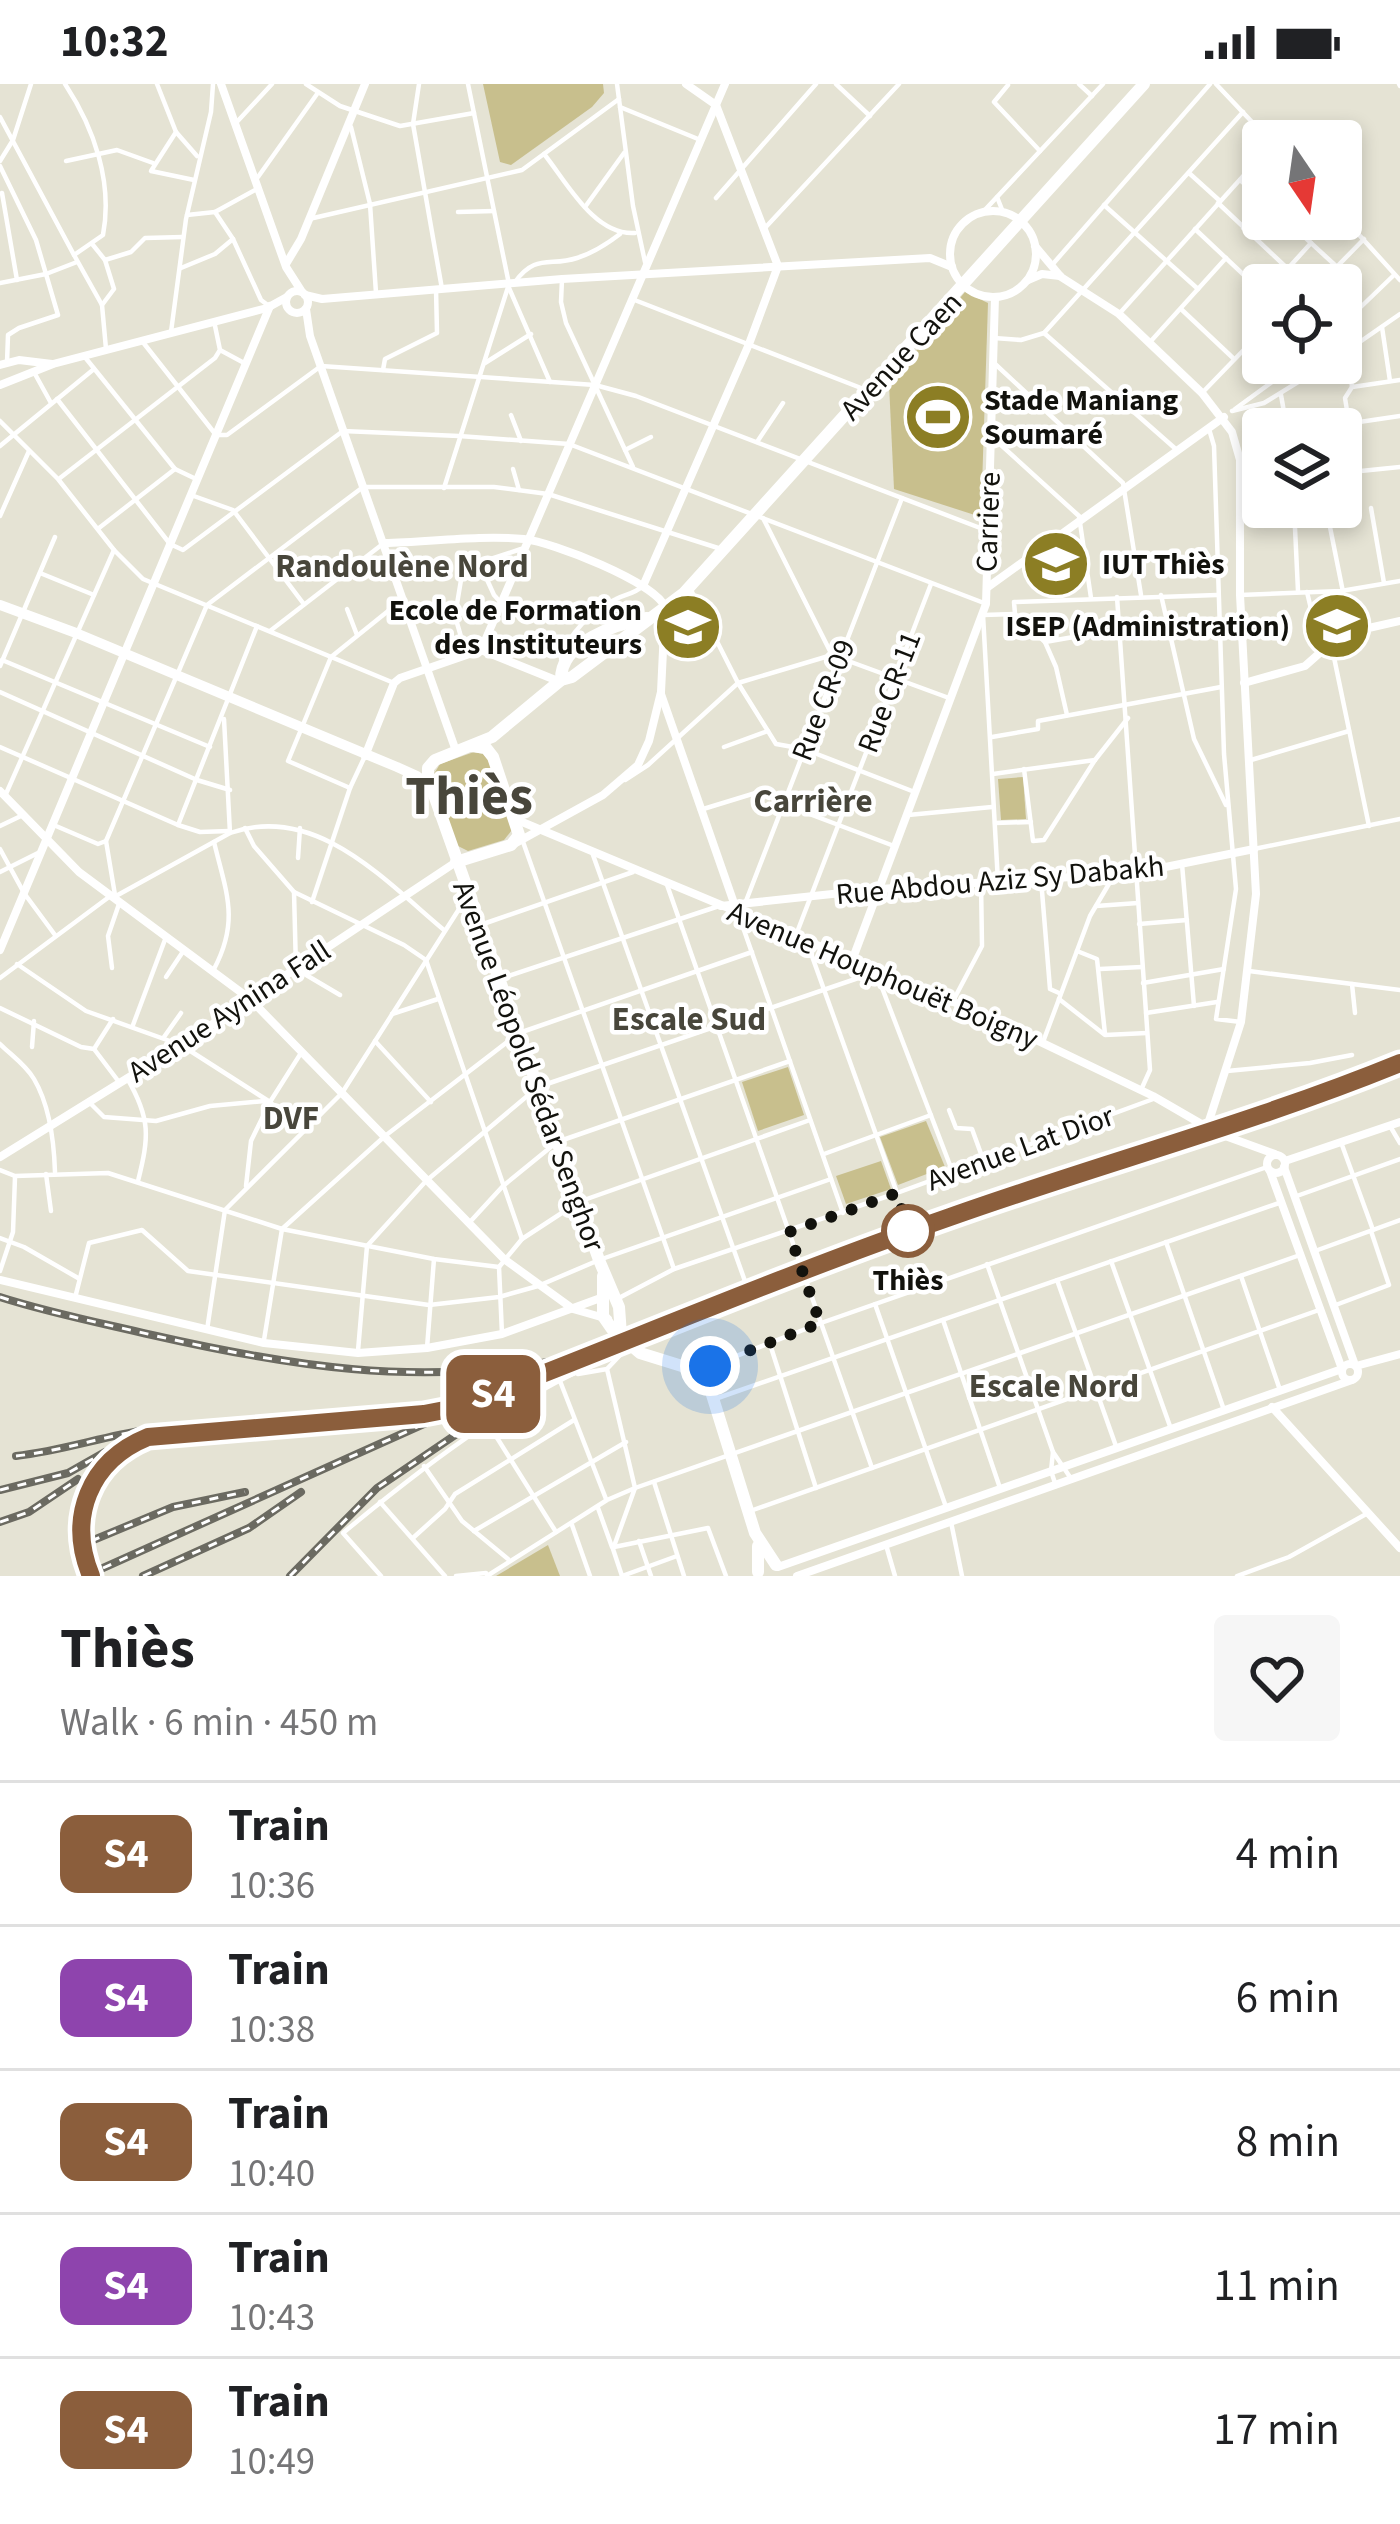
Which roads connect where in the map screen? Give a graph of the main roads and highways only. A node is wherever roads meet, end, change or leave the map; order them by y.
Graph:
1 (217, 84) edge
2 (365, 84) edge
3 (686, 84) edge
4 (725, 84) edge
5 (1144, 84) edge
6 (717, 102) junction
7 (1022, 223) junction
8 (951, 245) junction
9 (1035, 246) junction
10 (930, 258) junction
11 (286, 266) junction
12 (778, 266) junction
13 (952, 267) junction
14 (645, 271) junction
15 (1061, 277) junction
16 (1026, 280) junction
17 (965, 286) junction
18 (304, 294) junction
19 (288, 296) junction
20 (994, 296) junction
21 (322, 299) junction
22 (269, 308) junction
23 (306, 308) junction
24 (292, 312) junction
25 (310, 336) junction
26 (4, 364) edge
27 (53, 364) junction
28 (0, 385) edge
29 (1228, 414) junction
30 (384, 543) junction
31 (526, 544) junction
32 (643, 586) junction
33 (986, 588) junction
34 (0, 605) edge
35 (665, 607) junction
36 (1400, 621) edge
37 (481, 650) junction
38 (124, 653) junction
39 (427, 668) junction
40 (561, 677) junction
41 (1244, 683) junction
42 (661, 692) junction
43 (503, 729) junction
44 (471, 746) junction
45 (456, 752) junction
46 (365, 756) junction
47 (441, 757) junction
48 (496, 763) junction
49 (398, 767) junction
50 (3, 793) edge
51 (434, 796) junction
52 (544, 830) junction
53 (517, 834) junction
54 (46, 838) junction
55 (1254, 849) junction
56 (456, 862) junction
57 (879, 889) junction
58 (736, 909) junction
59 (1, 944) edge
60 (854, 958) junction
61 (250, 998) junction
62 (1202, 1124) junction
63 (1395, 1124) edge
64 (1250, 1146) junction
65 (1275, 1154) junction
66 (0, 1157) edge
67 (1284, 1164) junction
68 (1268, 1167) junction
69 (0, 1276) edge
70 (611, 1296) junction
71 (573, 1309) junction
72 (620, 1314) junction
73 (604, 1320) junction
74 (621, 1336) junction
75 (1400, 1354) edge
76 (1342, 1369) junction
77 (1355, 1372) junction
78 (1273, 1394) junction
79 (1278, 1409) junction
80 (755, 1532) junction
81 (1400, 1548) edge
82 (779, 1569) edge
83 (757, 1575) edge
84 (797, 1576) edge

1 - 11 main road
2 - 11 main road
3 - 6 main road
4 - 6 main road
5 - 7 highway, Avenue Caen
6 - 12 main road
6 - 14 main road
7 - 8 main road
7 - 9 main road
7 - 17 highway, Avenue Caen
8 - 10 main road
8 - 13 main road
9 - 15 main road
9 - 16 main road
10 - 12 main road
10 - 13 main road
11 - 18 main road
11 - 19 main road
12 - 14 main road
12 - 32 main road
13 - 17 main road
14 - 21 main road
14 - 31 main road
15 - 16 main road
15 - 29 main road
16 - 20 main road
17 - 20 main road
17 - 35 highway, Avenue Caen
18 - 19 main road
18 - 21 main road
18 - 23 main road
19 - 22 main road
19 - 24 main road
20 - 33 main road, Carriere
21 - 23 main road
22 - 24 main road
22 - 27 main road
22 - 38 main road
23 - 24 main road
23 - 25 main road
24 - 25 main road
25 - 30 main road
26 - 27 main road
27 - 28 main road
29 - 33 main road
29 - 41 main road
30 - 31 main road
30 - 39 main road
31 - 32 main road
31 - 37 main road
32 - 35 main road
33 - 57 main road, Carriere
34 - 38 main road
35 - 40 highway, Avenue Caen
35 - 42 main road
36 - 41 main road
37 - 39 main road
37 - 40 main road
38 - 46 main road
38 - 54 main road
39 - 45 main road
39 - 46 main road
40 - 43 highway, Avenue Caen
41 - 55 main road
42 - 52 main road
42 - 58 main road
43 - 44 highway, Avenue Caen
43 - 48 highway
44 - 45 highway, Avenue Caen
44 - 48 highway
45 - 47 highway, Avenue Caen
46 - 49 main road
47 - 49 main road
47 - 51 highway
48 - 53 highway
49 - 51 main road
50 - 54 main road
51 - 56 highway, Avenue Léopold Sédar Senghor
52 - 53 main road, Avenue Houphouët Boigny
52 - 53 main road
52 - 58 main road, Avenue Houphouët Boigny
53 - 56 highway
54 - 59 main road
54 - 61 main road
55 - 57 main road, Rue Abdou Aziz Sy Dabakh
55 - 62 main road
56 - 61 main road, Avenue Aynina Fall
56 - 70 highway, Avenue Léopold Sédar Senghor
57 - 58 main road, Rue Abdou Aziz Sy Dabakh
57 - 60 main road, Carriere
58 - 60 main road, Avenue Houphouët Boigny
60 - 62 main road, Avenue Houphouët Boigny
61 - 66 main road, Avenue Aynina Fall
61 - 71 main road
62 - 64 main road, Avenue Houphouët Boigny
63 - 67 main road
64 - 65 main road, Avenue Houphouët Boigny
64 - 68 main road
65 - 67 main road, Avenue Houphouët Boigny
65 - 68 main road
67 - 68 main road
67 - 77 main road
68 - 76 main road
69 - 71 main road
70 - 71 main road
70 - 72 highway
70 - 73 highway
71 - 73 main road
72 - 73 main road
72 - 74 highway
73 - 74 highway
74 - 80 highway
75 - 77 main road
76 - 77 main road
76 - 77 main road
76 - 78 main road
77 - 79 main road
78 - 79 main road
78 - 82 main road
79 - 81 main road
79 - 84 main road
80 - 82 highway
80 - 83 highway
82 - 83 highway

